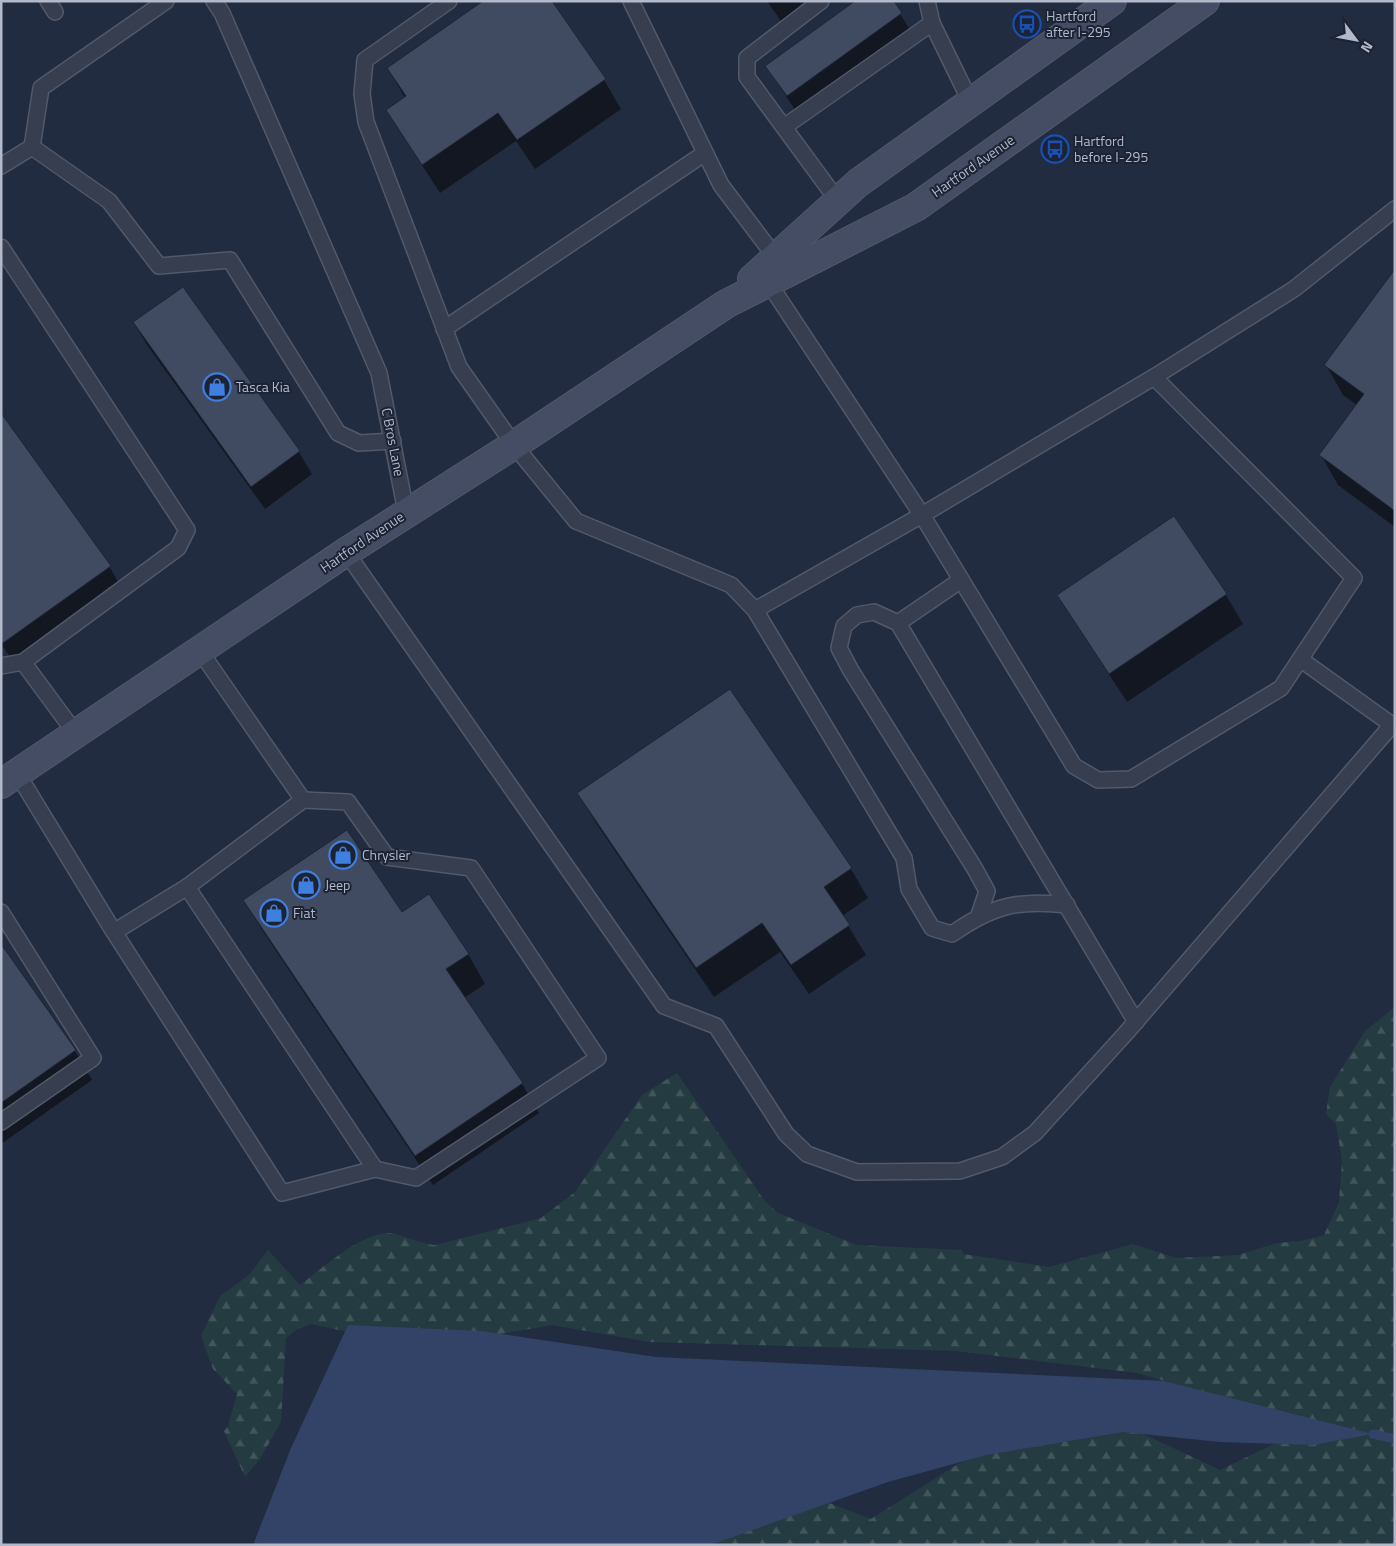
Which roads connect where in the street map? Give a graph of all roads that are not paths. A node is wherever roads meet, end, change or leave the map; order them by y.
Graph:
1 (166, 1) edge
2 (214, 1) edge
3 (450, 1) edge
4 (631, 1) edge
5 (821, 1) edge
6 (927, 1) edge
7 (1112, 1) edge
8 (1205, 1) edge
9 (932, 24) junction
10 (971, 103) junction
11 (784, 127) junction
12 (32, 147) junction
13 (705, 153) junction
14 (1, 166) edge
15 (838, 201) junction
16 (1395, 209) edge
17 (1, 246) edge
18 (772, 270) junction
19 (444, 329) junction
20 (1154, 377) junction
21 (393, 441) junction
22 (514, 445) junction
23 (406, 512) junction
24 (922, 515) junction
25 (346, 552) junction
26 (961, 580) junction
27 (755, 610) junction
28 (898, 623) junction
29 (200, 651) junction
30 (1300, 659) junction
31 (24, 662) junction
32 (1, 666) edge
33 (1393, 726) edge
34 (76, 734) junction
35 (9, 779) edge
36 (303, 800) junction
37 (187, 887) junction
38 (1067, 905) junction
39 (1, 912) edge
40 (979, 915) junction
41 (114, 932) junction
42 (1136, 1022) junction
43 (1, 1122) edge
44 (375, 1170) junction

1 - 12 lane
2 - 21 lane, C Bros Lane
3 - 19 lane
4 - 13 lane
5 - 11 lane
6 - 9 lane
7 - 10 main road, Hartford Avenue
8 - 18 main road, Hartford Avenue
9 - 10 lane
9 - 11 lane
10 - 15 main road, Hartford Avenue
11 - 15 lane
12 - 14 lane
12 - 21 lane
13 - 18 lane
13 - 19 lane
15 - 18 main road, Hartford Avenue
16 - 20 lane
17 - 31 lane
18 - 22 main road, Hartford Avenue
18 - 24 lane
19 - 22 lane
20 - 24 lane
20 - 30 lane
21 - 23 lane, C Bros Lane
22 - 23 main road, Hartford Avenue
22 - 27 lane
23 - 25 main road, Hartford Avenue
24 - 26 lane
24 - 27 lane
25 - 29 main road, Hartford Avenue
25 - 42 lane
26 - 28 lane
26 - 30 lane
27 - 40 lane
28 - 38 lane
28 - 40 lane
29 - 34 main road, Hartford Avenue
29 - 36 lane
30 - 33 lane
31 - 32 lane
31 - 34 lane
33 - 42 lane
34 - 35 main road, Hartford Avenue
35 - 41 lane
36 - 37 lane
36 - 44 lane
37 - 41 lane
37 - 44 lane
38 - 40 lane
38 - 42 lane
39 - 43 lane
41 - 44 lane

